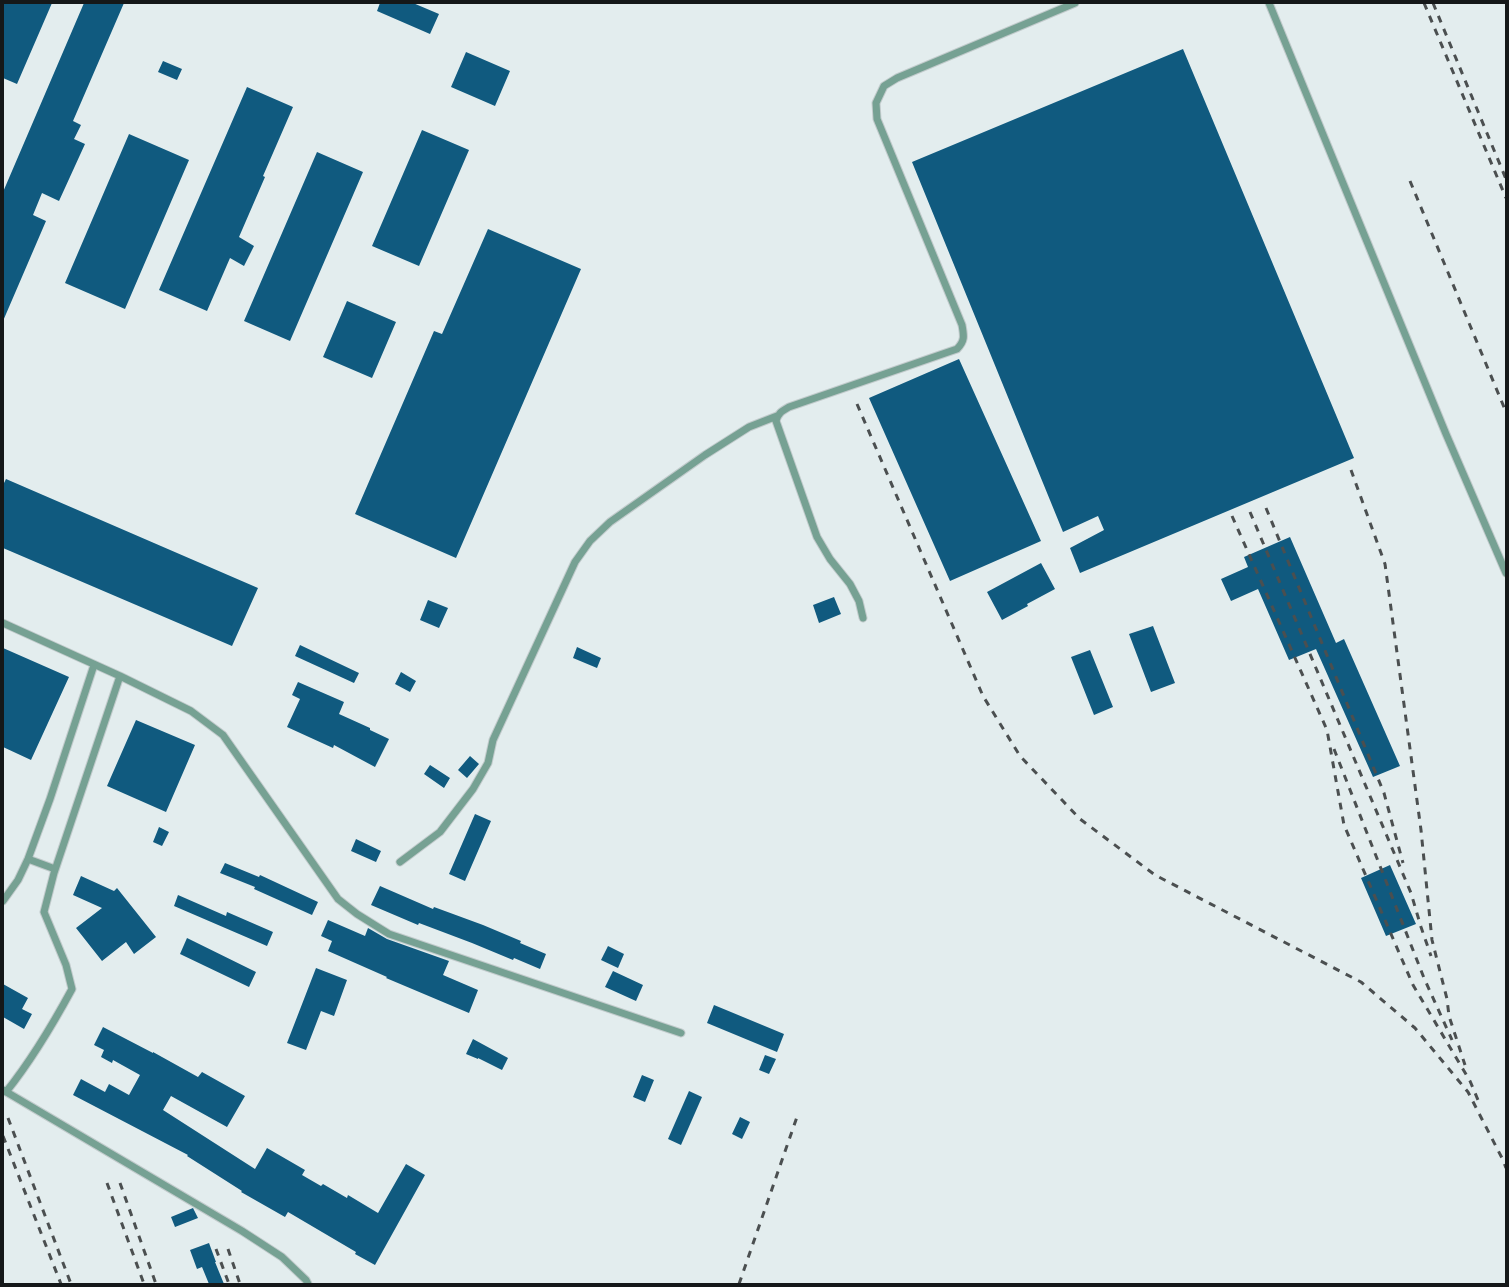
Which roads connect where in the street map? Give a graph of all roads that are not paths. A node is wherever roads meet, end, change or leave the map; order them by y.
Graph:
1 (1075, 3) edge
2 (1269, 3) edge
3 (777, 416) junction
4 (1506, 573) edge
5 (863, 618) dead end
6 (3, 624) edge
7 (94, 664) junction
8 (120, 676) junction
9 (28, 859) junction
10 (400, 862) dead end
11 (55, 869) junction
12 (3, 901) edge
13 (681, 1033) dead end
14 (4, 1091) edge
15 (308, 1284) edge

1 - 3 lane
2 - 4 lane
3 - 5 lane
3 - 10 lane
6 - 7 lane
7 - 8 lane
7 - 9 lane
8 - 11 lane
8 - 13 lane
9 - 11 lane
9 - 12 lane
11 - 14 lane
14 - 15 lane

